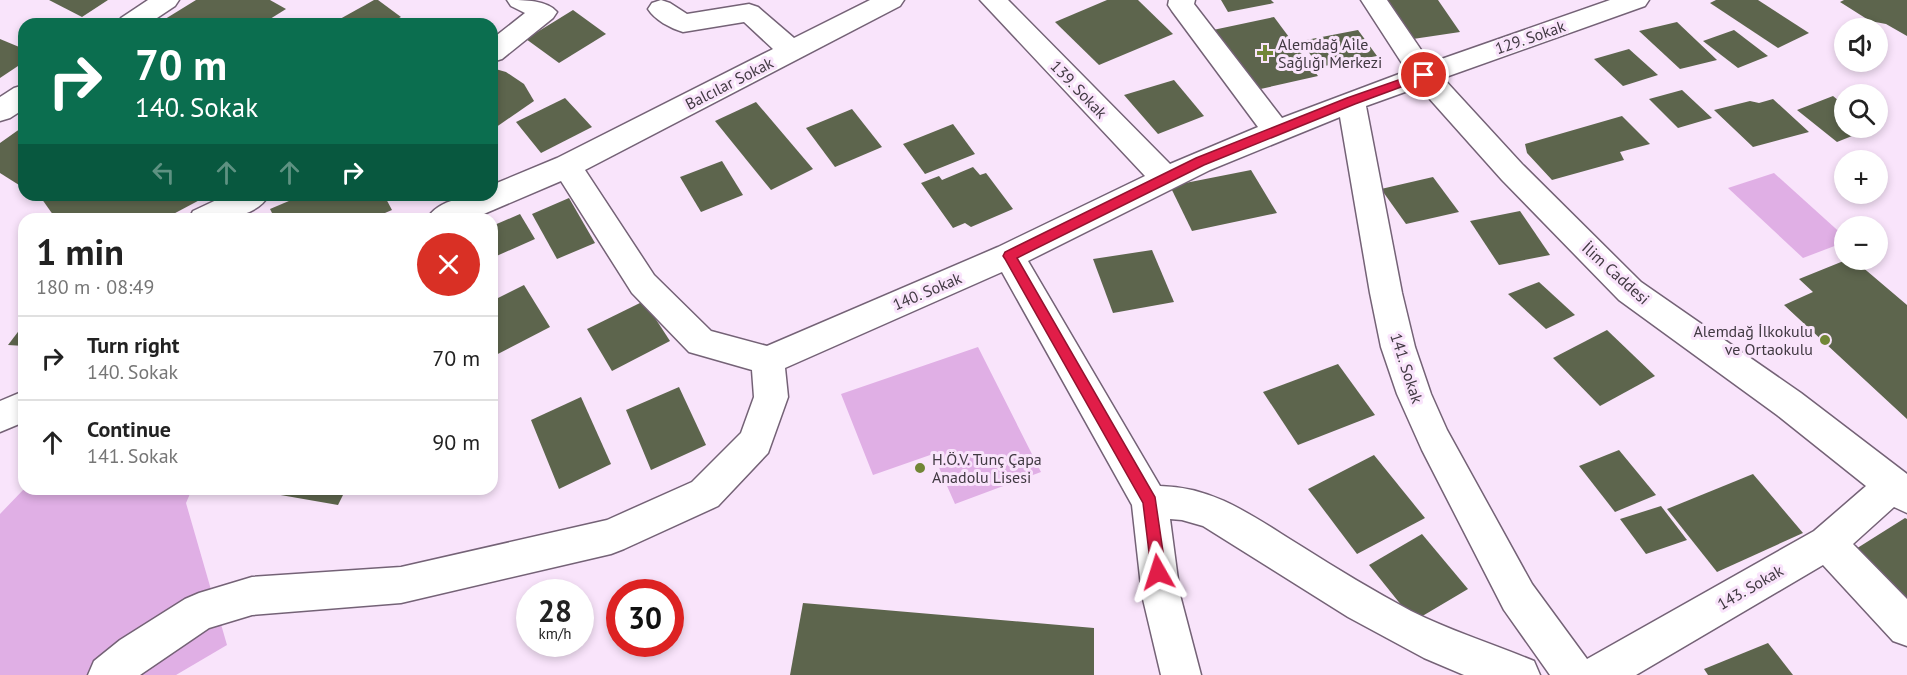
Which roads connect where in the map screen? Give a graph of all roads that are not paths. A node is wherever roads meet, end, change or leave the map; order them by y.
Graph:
1 (166, 0) edge
2 (520, 0) edge
3 (891, 0) edge
4 (993, 0) edge
5 (1182, 0) edge
6 (1374, 0) edge
7 (1636, 0) edge
8 (660, 9) dead end
9 (139, 18) edge
10 (498, 48) edge
11 (792, 51) junction
12 (1424, 75) junction
13 (18, 99) edge
14 (1351, 101) junction
15 (0, 111) edge
16 (1277, 132) junction
17 (567, 166) junction
18 (1166, 178) junction
19 (498, 195) edge
20 (242, 201) edge
21 (484, 201) edge
22 (216, 213) edge
23 (456, 213) edge
24 (1009, 256) junction
25 (768, 360) junction
26 (18, 409) edge
27 (0, 417) edge
28 (1900, 491) edge
29 (1150, 502) junction
30 (1827, 543) junction
31 (1907, 627) edge
32 (108, 675) edge
33 (1181, 675) edge
34 (1520, 675) edge
35 (1574, 675) edge
36 (1597, 675) edge

1 - 9 street
2 - 10 street
3 - 11 street, Balcılar Sokak
4 - 18 street, 139. Sokak
5 - 16 street
6 - 12 street, İlim Caddesi
7 - 12 street, 129. Sokak
8 - 11 street
11 - 17 street, Balcılar Sokak
12 - 14 street
12 - 28 street, İlim Caddesi
13 - 15 street
14 - 16 street, 140. Sokak
14 - 35 street, 141. Sokak
16 - 18 street, 140. Sokak
17 - 19 street, Balcılar Sokak
17 - 25 street
18 - 24 street, 140. Sokak
20 - 22 street
21 - 23 street, Balcılar Sokak
24 - 25 street, 140. Sokak
24 - 29 street
25 - 32 street
26 - 27 street
28 - 30 street, 143. Sokak
29 - 33 street
29 - 34 street
30 - 31 street
30 - 36 street, 143. Sokak

